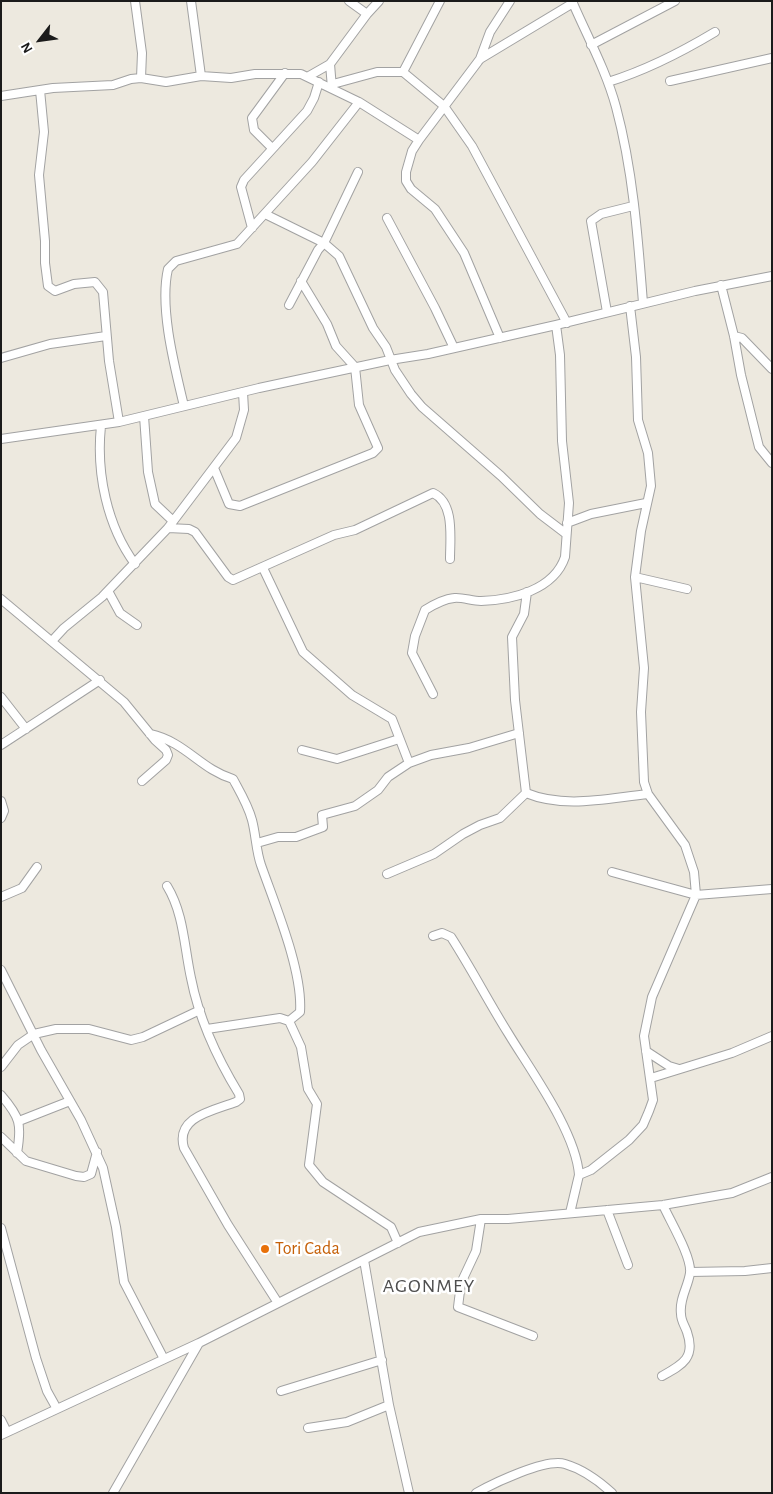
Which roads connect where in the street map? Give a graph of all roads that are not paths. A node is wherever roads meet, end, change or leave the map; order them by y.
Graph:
1 (135, 1) edge
2 (190, 1) edge
3 (350, 1) edge
4 (379, 1) edge
5 (440, 1) edge
6 (510, 1) edge
7 (675, 1) edge
8 (572, 2) edge
9 (367, 14) junction
10 (715, 32) dead end
11 (591, 45) junction
12 (772, 58) edge
13 (480, 59) junction
14 (330, 64) junction
15 (403, 72) junction
16 (286, 73) junction
17 (201, 76) junction
18 (309, 76) junction
19 (141, 78) junction
20 (670, 81) dead end
21 (319, 82) junction
22 (608, 82) junction
23 (332, 87) junction
24 (40, 90) junction
25 (1, 96) edge
26 (359, 102) junction
27 (444, 106) junction
28 (419, 140) junction
29 (272, 148) junction
30 (358, 172) dead end
31 (633, 206) junction
32 (264, 214) junction
33 (387, 218) dead end
34 (252, 228) junction
35 (324, 243) junction
36 (772, 276) edge
37 (301, 281) junction
38 (721, 286) junction
39 (643, 303) junction
40 (289, 305) dead end
41 (630, 306) junction
42 (607, 312) junction
43 (567, 323) junction
44 (556, 326) junction
45 (106, 336) junction
46 (734, 336) junction
47 (500, 338) junction
48 (454, 348) junction
49 (1, 358) edge
50 (390, 360) junction
51 (355, 367) junction
52 (772, 369) edge
53 (244, 392) junction
54 (184, 406) junction
55 (144, 416) junction
56 (119, 422) junction
57 (101, 426) junction
58 (1, 439) edge
59 (772, 462) edge
60 (214, 468) junction
61 (646, 503) junction
62 (567, 523) junction
63 (171, 525) junction
64 (565, 533) junction
65 (450, 558) dead end
66 (135, 564) junction
67 (263, 568) junction
68 (635, 577) junction
69 (687, 589) dead end
70 (108, 591) junction
71 (527, 592) junction
72 (1, 599) edge
73 (137, 625) dead end
74 (52, 641) junction
75 (100, 680) junction
76 (433, 694) dead end
77 (1, 697) edge
78 (26, 729) junction
79 (519, 732) junction
80 (150, 734) junction
81 (400, 740) junction
82 (1, 745) edge
83 (302, 750) dead end
84 (409, 763) junction
85 (142, 781) dead end
86 (526, 793) junction
87 (648, 794) junction
88 (1, 801) edge
89 (1, 818) edge
90 (257, 843) junction
91 (37, 867) dead end
92 (612, 872) dead end
93 (387, 874) dead end
94 (167, 886) dead end
95 (772, 889) edge
96 (696, 895) junction
97 (1, 897) edge
98 (432, 936) dead end
99 (1, 970) edge
100 (200, 1010) junction
101 (289, 1021) junction
102 (207, 1029) junction
103 (34, 1034) junction
104 (772, 1036) edge
105 (646, 1051) junction
106 (1, 1067) edge
107 (679, 1069) junction
108 (651, 1078) junction
109 (2, 1096) edge
110 (70, 1101) junction
111 (19, 1121) junction
112 (1, 1137) edge
113 (17, 1152) junction
114 (97, 1152) junction
115 (579, 1176) junction
116 (772, 1177) edge
117 (663, 1205) junction
118 (607, 1210) junction
119 (570, 1213) junction
120 (481, 1220) junction
121 (1, 1228) edge
122 (398, 1243) junction
123 (364, 1260) junction
124 (628, 1265) dead end
125 (772, 1268) edge
126 (690, 1272) junction
127 (278, 1303) junction
128 (533, 1336) dead end
129 (199, 1343) junction
130 (164, 1359) junction
131 (382, 1360) junction
132 (662, 1376) dead end
133 (280, 1392) dead end
134 (389, 1404) junction
135 (57, 1409) junction
136 (1, 1420) edge
137 (308, 1428) dead end
138 (4, 1434) edge
139 (113, 1493) edge
140 (409, 1493) edge
141 (476, 1493) edge
142 (612, 1493) edge

1 - 19 street
2 - 17 street
3 - 9 street
4 - 9 street
5 - 15 street
6 - 13 street
7 - 11 street
8 - 11 street
8 - 13 street
9 - 14 street
10 - 22 street
11 - 22 street
12 - 20 street
13 - 27 street
14 - 18 street
14 - 23 street
15 - 23 street
15 - 27 street
16 - 17 street
16 - 18 street
16 - 29 street
17 - 19 street
18 - 21 street
19 - 24 street
21 - 23 street
21 - 29 street
22 - 31 street
23 - 26 street
24 - 25 street
24 - 45 street
26 - 28 street
26 - 32 street
27 - 28 street
27 - 43 street
28 - 47 street
29 - 34 street
30 - 35 street
31 - 39 street
31 - 42 street
32 - 34 street
32 - 35 street
33 - 48 street
34 - 54 street
35 - 37 street
35 - 50 street
36 - 38 street
37 - 40 street
37 - 51 street
38 - 39 street
38 - 46 street
39 - 41 street
41 - 42 street
41 - 61 street
42 - 43 street
43 - 44 street
44 - 47 street
44 - 62 street
45 - 49 street
45 - 56 street
46 - 52 street
46 - 59 street
47 - 48 street
48 - 50 street
50 - 51 street
50 - 64 street
51 - 53 street
51 - 60 street
53 - 54 street
53 - 60 street
54 - 55 street
55 - 56 street
55 - 63 street
56 - 57 street
57 - 58 street
57 - 66 street
60 - 63 street
61 - 62 street
61 - 68 street
62 - 64 street
63 - 66 street
63 - 67 street
64 - 71 street
65 - 67 street
66 - 70 street
67 - 81 street
68 - 69 street
68 - 87 street
70 - 73 street
70 - 74 street
71 - 76 street
71 - 79 street
72 - 74 street
74 - 75 street
75 - 78 street
75 - 80 street
77 - 78 street
78 - 82 street
79 - 84 street
79 - 86 street
80 - 85 street
80 - 90 street
81 - 83 street
81 - 84 street
84 - 90 street
86 - 87 street
86 - 93 street
87 - 96 street
88 - 89 street
90 - 101 street
91 - 97 street
92 - 96 street
94 - 100 street
95 - 96 street
96 - 105 street
98 - 115 street
99 - 103 street
100 - 102 street
100 - 103 street
101 - 102 street
101 - 122 street
102 - 127 street
103 - 106 street
103 - 110 street
104 - 107 street
105 - 107 street
105 - 108 street
107 - 108 street
108 - 115 street
109 - 111 street
110 - 111 street
110 - 114 street
111 - 113 street
112 - 113 street
113 - 114 street
114 - 130 street
115 - 119 street
116 - 117 street
117 - 118 street
117 - 126 street
118 - 119 street
118 - 124 street
119 - 120 street
120 - 122 street
120 - 128 street
121 - 135 street
122 - 123 street
123 - 127 street
123 - 131 street
125 - 126 street
126 - 132 street
127 - 129 street
129 - 130 street
129 - 139 street
130 - 135 street
131 - 133 street
131 - 134 street
134 - 137 street
134 - 140 street
135 - 138 street
136 - 138 street
141 - 142 street

